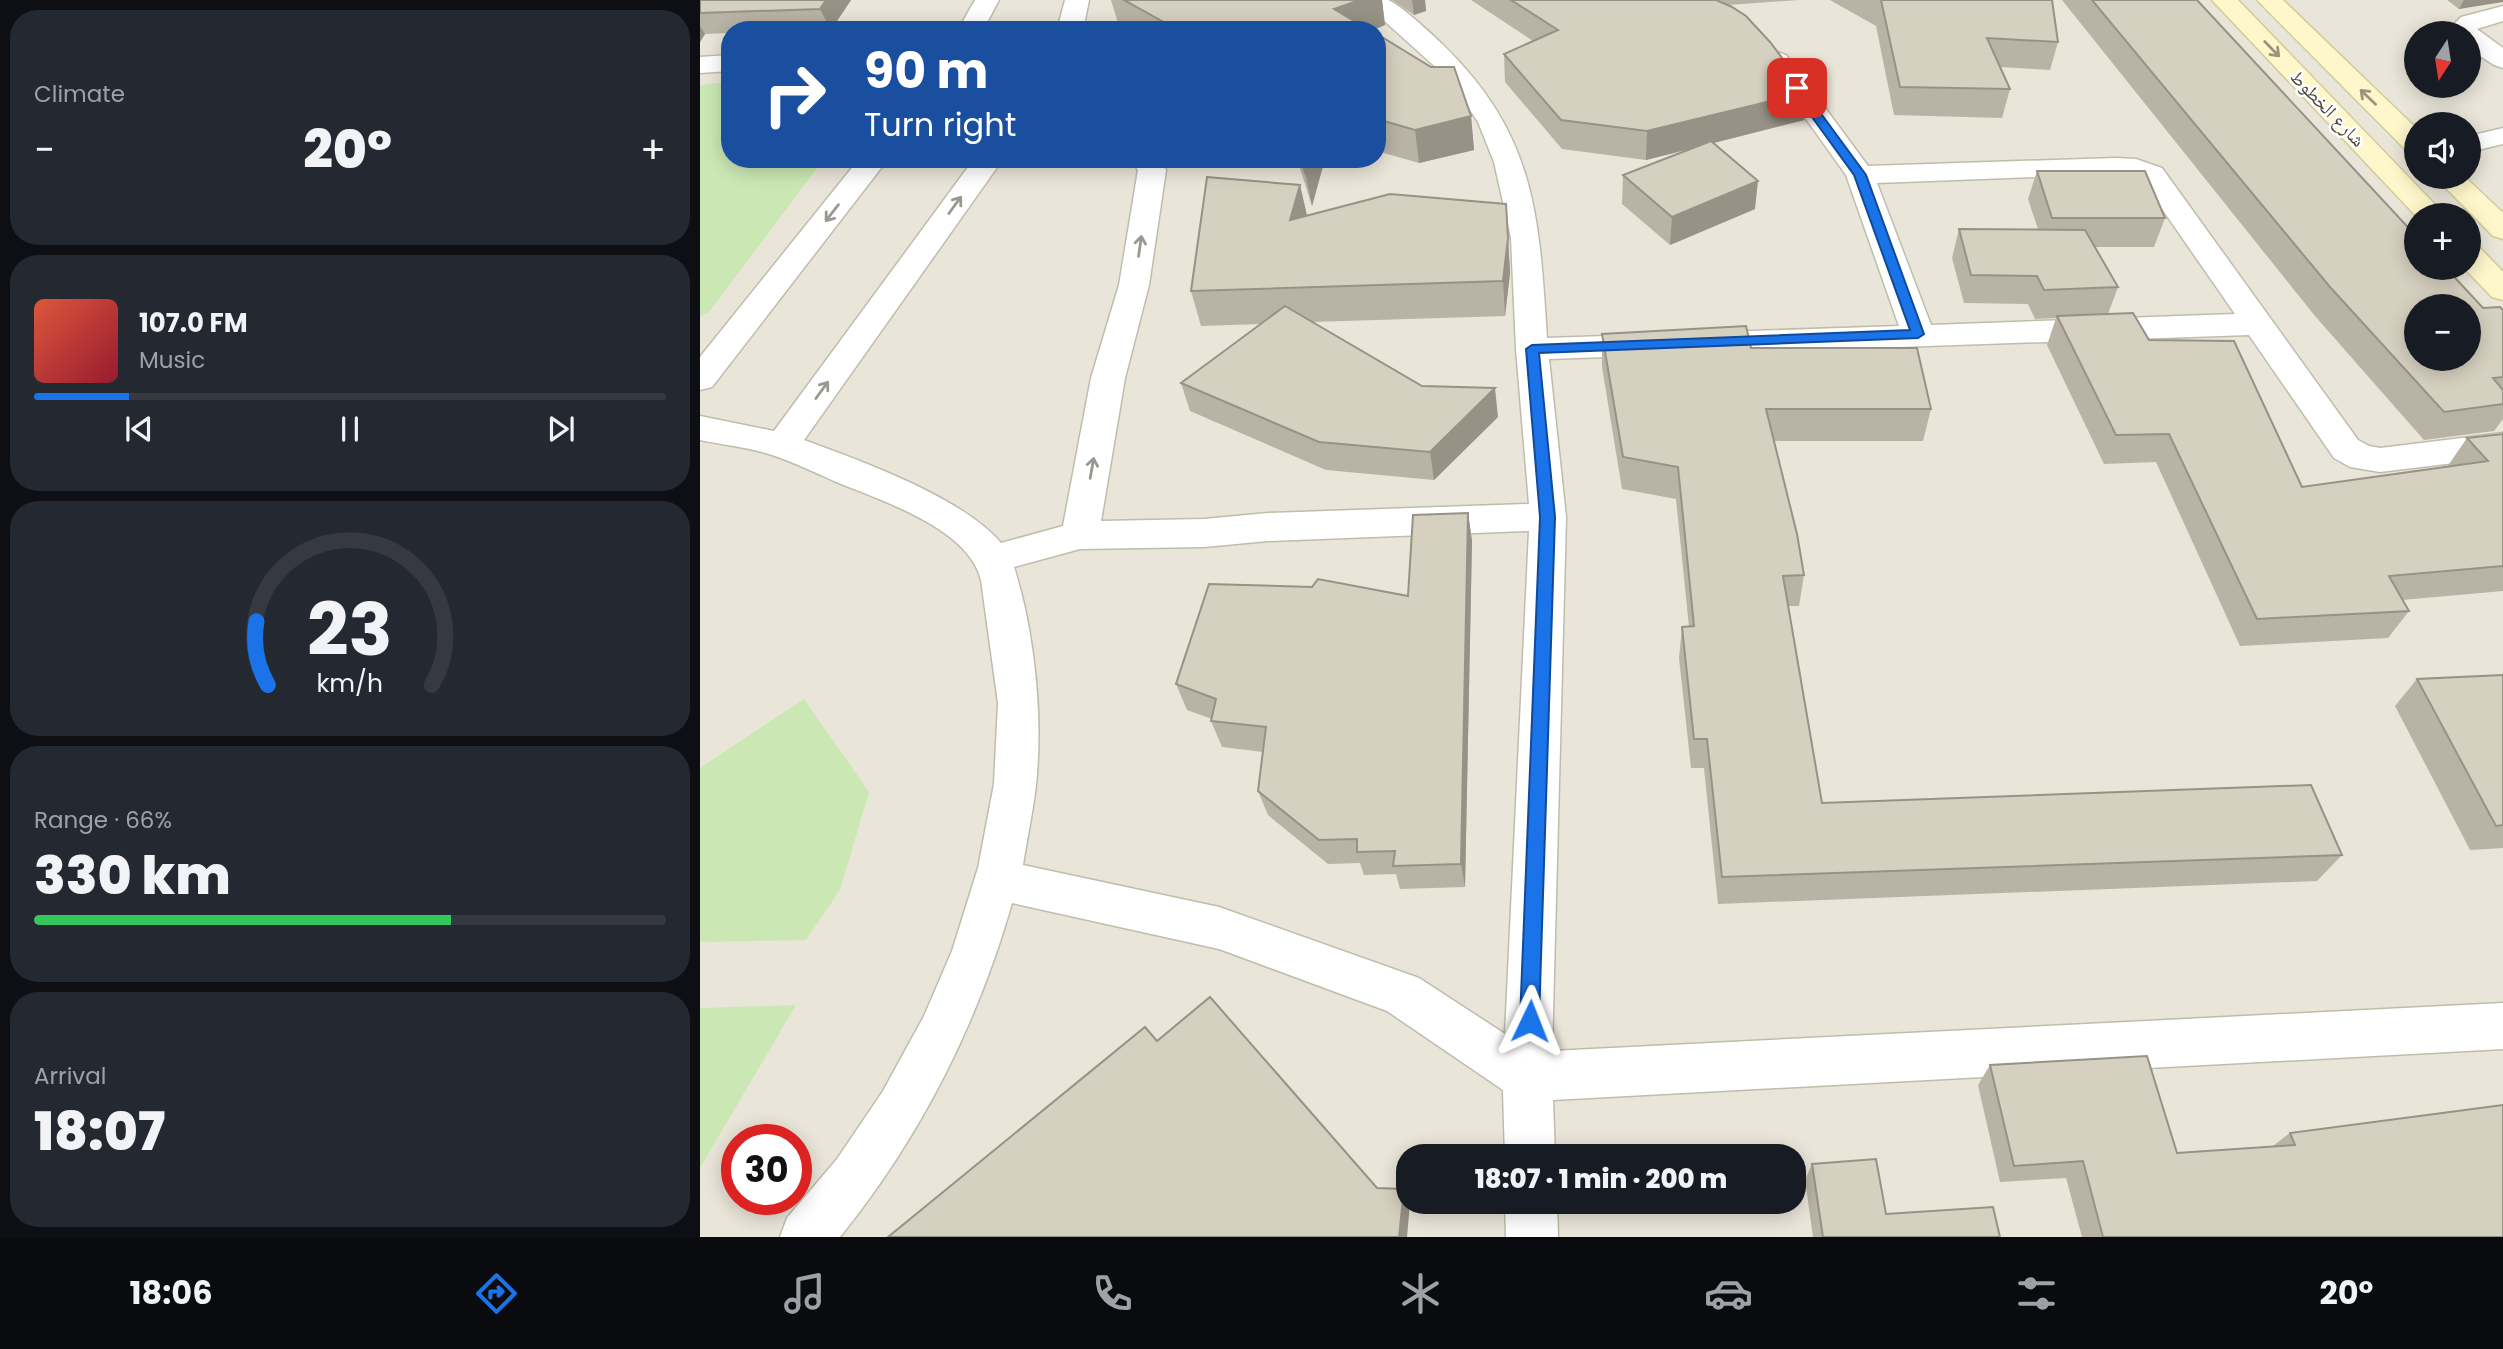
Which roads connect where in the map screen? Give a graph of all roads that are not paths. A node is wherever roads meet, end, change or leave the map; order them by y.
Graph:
1 (987, 0) edge
2 (1077, 0) edge
3 (1373, 0) edge
4 (2224, 0) edge
5 (2269, 0) edge
6 (2503, 13) edge
7 (975, 21) edge
8 (1072, 21) edge
9 (2474, 21) edge
10 (1756, 38) edge
11 (2482, 45) edge
12 (2503, 60) edge
13 (721, 63) edge
14 (700, 65) edge
15 (2404, 132) edge
16 (2503, 136) edge
17 (2481, 141) edge
18 (867, 168) edge
19 (982, 168) edge
20 (1151, 168) edge
21 (1860, 175) junction
22 (2461, 189) edge
23 (2419, 203) edge
24 (2503, 230) edge
25 (2481, 267) edge
26 (2503, 290) edge
27 (2257, 324) junction
28 (1918, 334) junction
29 (1532, 349) junction
30 (700, 379) edge
31 (700, 428) edge
32 (2503, 444) edge
33 (782, 445) junction
34 (1548, 517) junction
35 (1080, 535) junction
36 (993, 559) junction
37 (996, 879) junction
38 (2503, 1026) edge
39 (1527, 1077) junction
40 (1530, 1144) edge
41 (1531, 1214) edge
42 (806, 1237) edge
43 (1532, 1237) edge

1 - 7 street
2 - 8 street
3 - 29 street
4 -> 23 street, شارع الخطوط
15 -> 5 street, شارع الخطوط
6 - 9 street
10 - 21 street
11 - 12 street
13 - 14 street
16 - 17 street
18 -> 30 street
33 -> 19 street
35 -> 20 street
21 - 27 street
21 - 28 street
22 - 24 street
25 - 26 street
27 - 28 street
27 - 32 street
28 - 29 street
29 - 34 street
31 - 33 street
33 - 36 street
34 - 35 street
34 - 39 street
35 - 36 street
36 - 37 street
37 - 39 street
37 - 42 street
38 - 39 street
39 - 40 street
41 - 43 street

